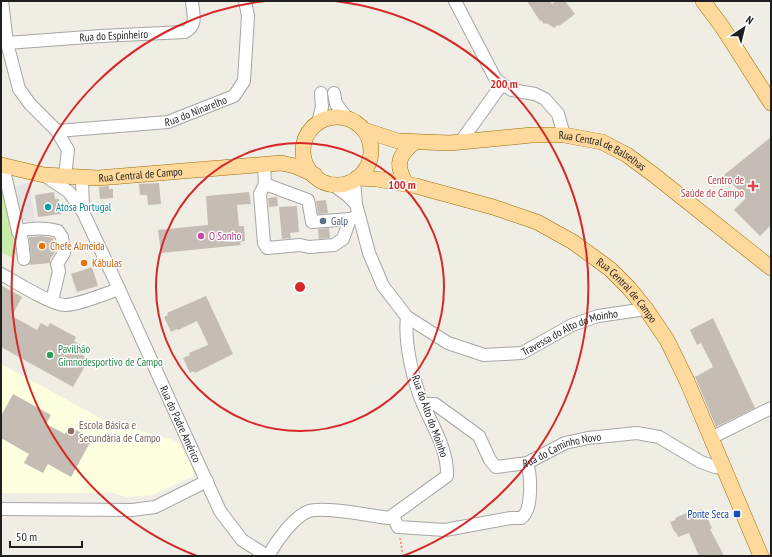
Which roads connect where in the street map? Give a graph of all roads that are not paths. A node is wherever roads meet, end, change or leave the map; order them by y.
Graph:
1 (2, 1) edge
2 (192, 1) edge
3 (245, 1) edge
4 (455, 1) edge
5 (703, 1) edge
6 (7, 43) junction
7 (502, 84) junction
8 (334, 93) dead end
9 (321, 94) dead end
10 (771, 103) edge
11 (347, 118) junction
12 (318, 122) junction
13 (364, 130) junction
14 (57, 131) junction
15 (564, 135) junction
16 (305, 141) junction
17 (398, 141) junction
18 (414, 142) junction
19 (462, 142) junction
20 (370, 157) junction
21 (281, 163) junction
22 (264, 164) junction
23 (2, 165) edge
24 (44, 175) junction
25 (315, 175) junction
26 (73, 177) junction
27 (356, 179) junction
28 (410, 183) junction
29 (265, 184) junction
30 (332, 184) junction
31 (69, 192) junction
32 (356, 204) junction
33 (83, 212) junction
34 (354, 217) junction
35 (18, 231) junction
36 (24, 259) dead end
37 (771, 268) edge
38 (1, 274) edge
39 (119, 289) junction
40 (52, 301) junction
41 (646, 309) junction
42 (407, 317) junction
43 (423, 404) junction
44 (771, 408) edge
45 (711, 438) junction
46 (527, 463) junction
47 (724, 468) junction
48 (207, 481) junction
49 (1, 509) edge
50 (393, 516) junction
51 (268, 556) edge
52 (762, 556) edge

1 - 6 street
2 - 6 street, Rua do Espinheiro
3 - 14 street, Rua do Ninarelho
4 - 7 street
5 - 10 main road
6 - 14 street
7 - 15 street
7 - 19 street
8 - 11 street
9 - 12 street
11 - 12 main road
11 - 13 main road
12 - 16 main road
13 - 17 main road, Rua Central de Balselhas
13 - 20 main road
14 - 26 street
15 - 19 main road, Rua Central de Balselhas
15 - 37 main road, Rua Central de Balselhas
16 - 21 main road
16 - 25 main road
17 - 18 main road, Rua Central de Balselhas
17 - 20 main road, Rua Central de Balselhas
18 - 19 main road, Rua Central de Balselhas
18 - 28 main road
20 - 27 main road
20 - 28 main road, Rua Central de Campo
21 - 22 main road, Rua Central de Campo
21 - 25 main road, Rua Central de Campo
22 - 26 main road, Rua Central de Campo
22 - 29 street
23 - 24 main road, Rua Central de Campo
23 - 35 street
24 - 26 main road, Rua Central de Campo
24 - 31 street, Rua do Padre Américo
25 - 30 main road
26 - 31 street
26 - 33 street, Rua do Padre Américo
27 - 28 main road, Rua Central de Campo
27 - 30 main road
27 - 32 street
28 - 41 main road, Rua Central de Campo
29 - 34 street
29 - 34 street
30 - 32 street
31 - 33 street, Rua do Padre Américo
32 - 34 street
33 - 39 street, Rua do Padre Américo
34 - 42 street
35 - 36 street
35 - 40 street
38 - 40 street
39 - 40 street
39 - 48 street, Rua do Padre Américo
41 - 42 street, Travessa do Alto do Moinho
41 - 45 main road, Rua Central de Campo
42 - 43 street, Rua do Alto do Moinho
43 - 46 street, Rua do Caminho Novo
43 - 50 street, Rua do Alto do Moinho
44 - 45 street
45 - 47 main road, Rua Central de Campo
46 - 47 street, Rua do Caminho Novo
46 - 50 street
47 - 52 main road, Rua Central de Campo
48 - 49 street
48 - 51 street, Rua do Padre Américo
50 - 51 street

